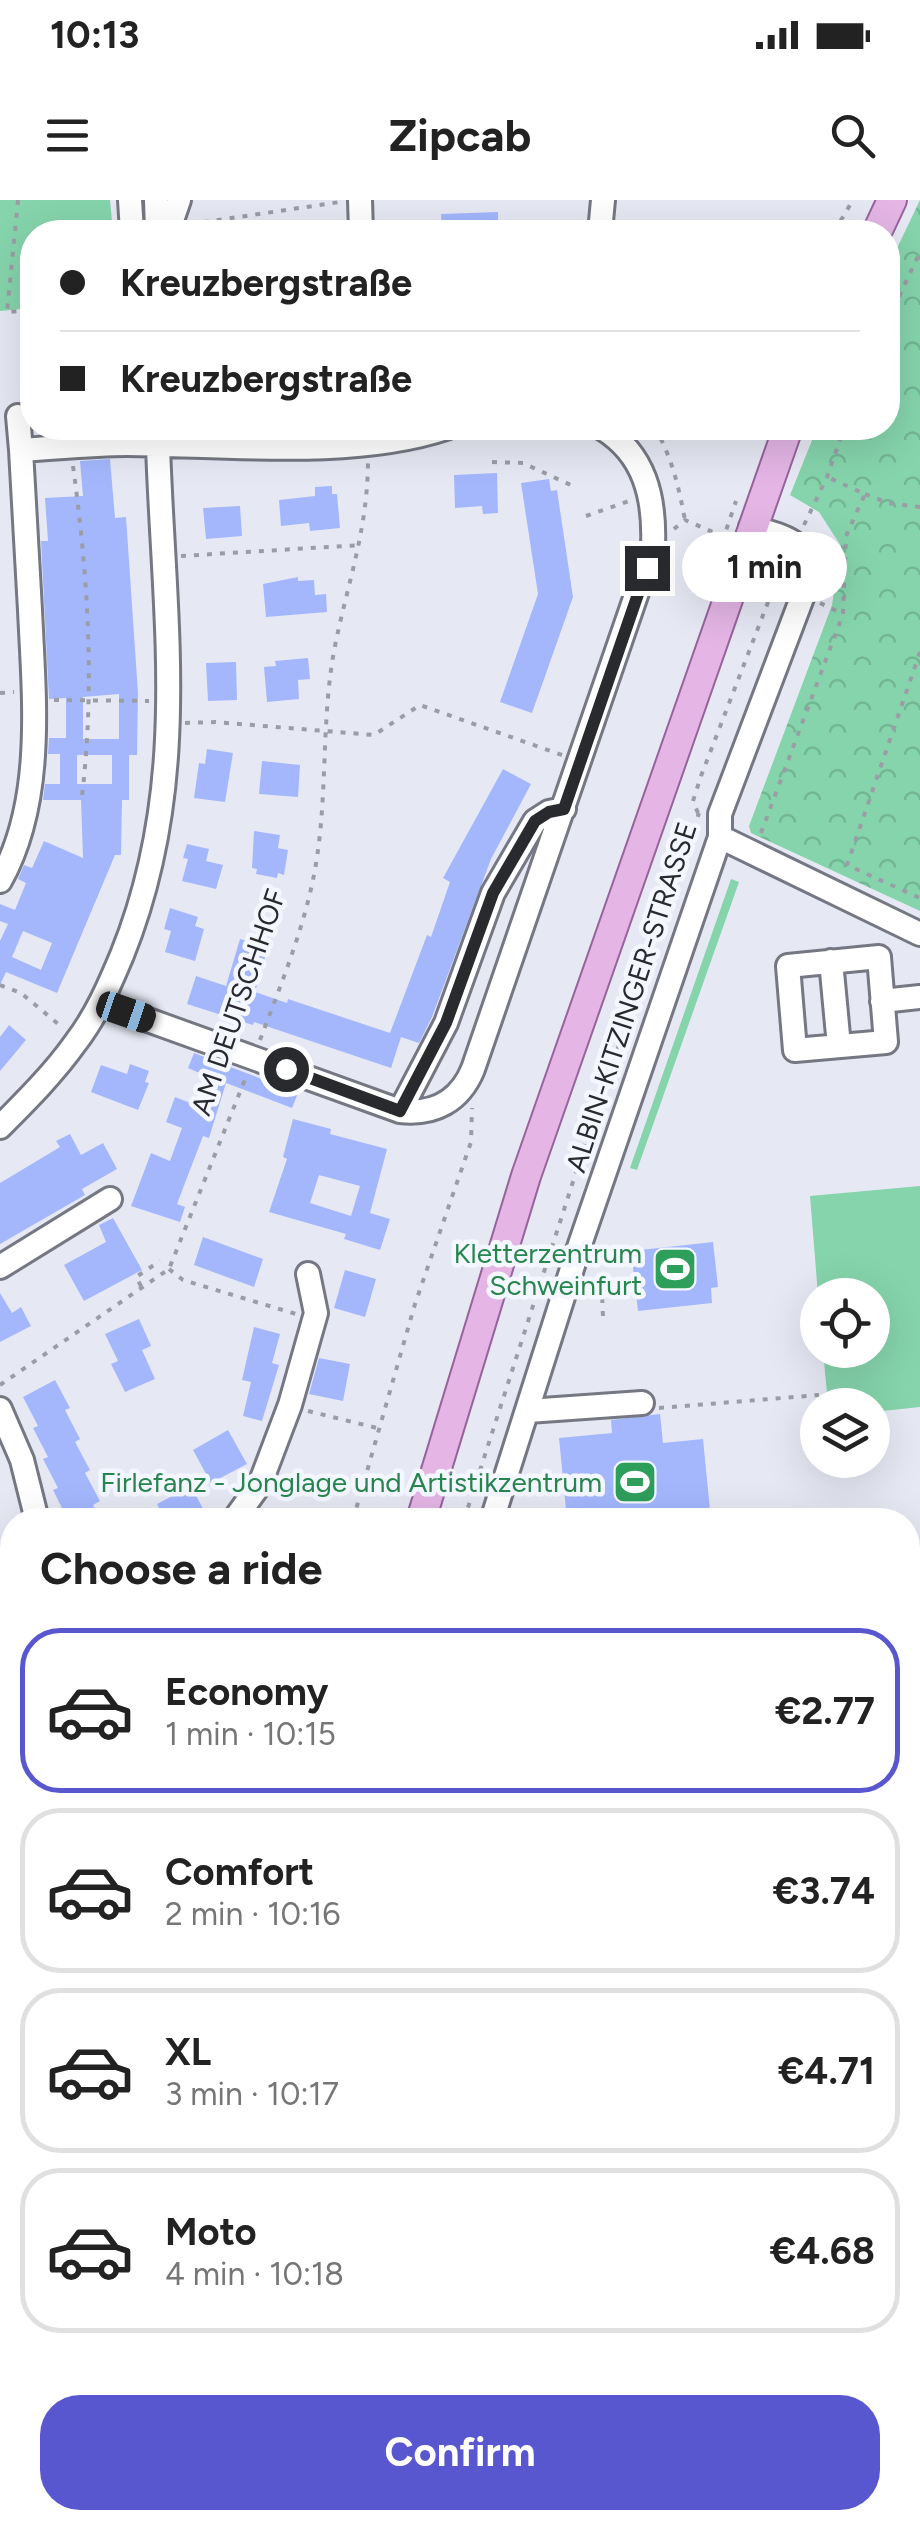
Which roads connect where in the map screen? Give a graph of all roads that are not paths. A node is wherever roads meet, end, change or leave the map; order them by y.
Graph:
1 (18, 416) dead end
2 (20, 439) edge
3 (20, 440) edge
4 (137, 440) edge
5 (157, 440) edge
6 (616, 440) edge
7 (784, 440) edge
8 (21, 450) junction
9 (751, 528) junction
10 (564, 809) junction
11 (713, 821) junction
12 (2, 878) edge
13 (920, 934) edge
14 (832, 961) junction
15 (920, 997) edge
16 (882, 1001) junction
17 (101, 1003) junction
18 (839, 1046) junction
19 (400, 1111) junction
20 (0, 1127) edge
21 (110, 1198) dead end
22 (0, 1267) edge
23 (308, 1274) dead end
24 (642, 1403) road end
25 (0, 1409) edge
26 (528, 1412) junction
27 (33, 1508) edge
28 (243, 1508) edge
29 (424, 1508) edge
30 (496, 1508) edge

1 - 2 street
3 - 8 street
4 - 8 street
5 - 17 street
6 - 10 street
7 - 9 main road
8 - 12 street
9 - 11 street, ALBIN-KITZINGER-STRASSE
9 - 29 main road
10 - 19 street
10 - 19 street
11 - 13 street
11 - 26 street, ALBIN-KITZINGER-STRASSE
14 - 16 street
14 - 18 street
14 - 18 street
15 - 16 street
16 - 18 street
17 - 19 street
17 - 20 street
21 - 22 street
23 - 28 street
24 - 26 street
25 - 27 street
26 - 30 street, ALBIN-KITZINGER-STRASSE

